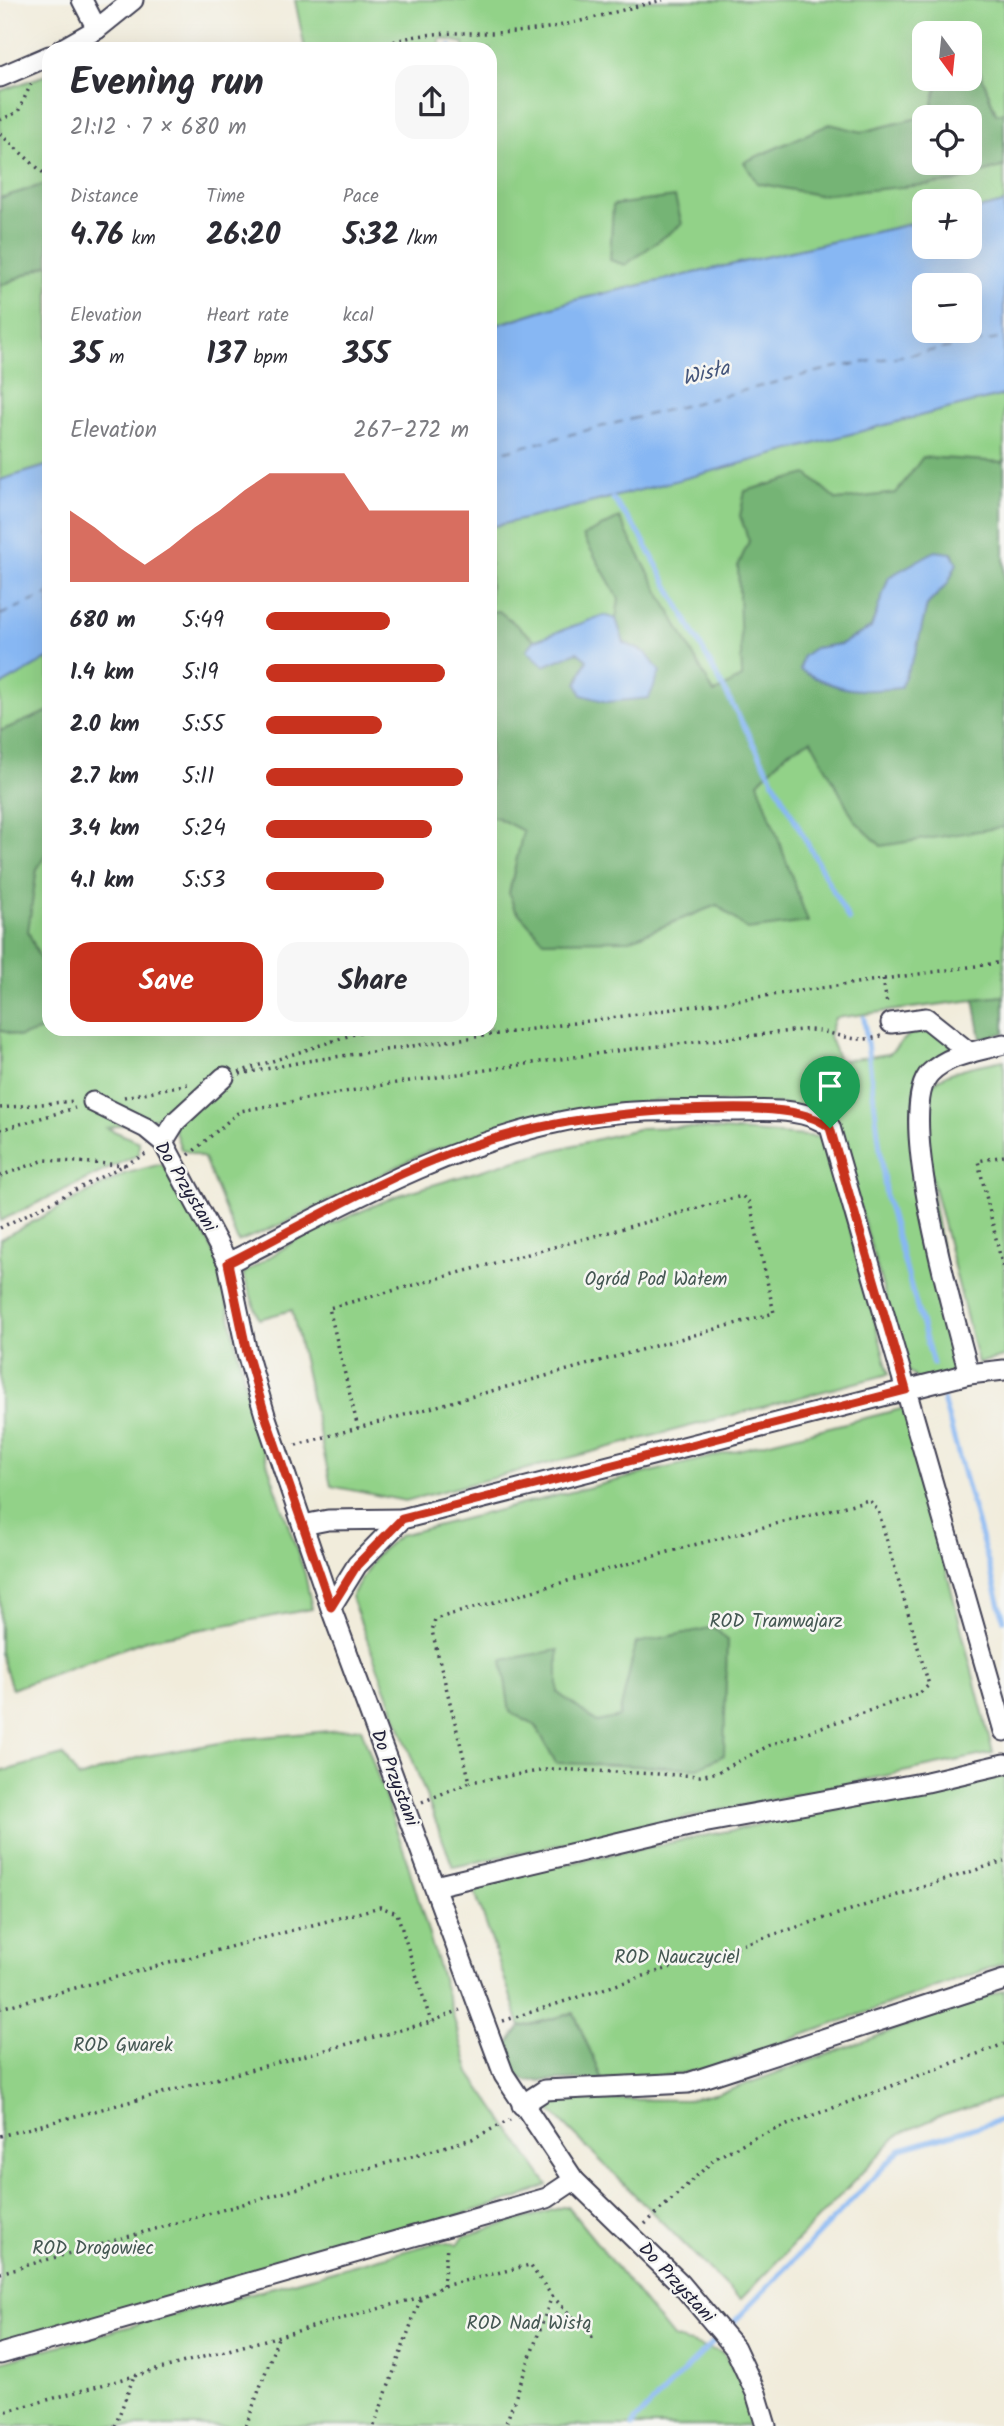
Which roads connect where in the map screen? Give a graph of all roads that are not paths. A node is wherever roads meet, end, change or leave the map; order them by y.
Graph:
1 (82, 0) edge
2 (133, 0) edge
3 (97, 29) junction
4 (74, 42) edge
5 (42, 60) edge
6 (0, 77) edge
7 (886, 1024) road end
8 (1004, 1044) edge
9 (970, 1054) junction
10 (224, 1077) road end
11 (93, 1102) road end
12 (163, 1142) junction
13 (228, 1263) junction
14 (1004, 1370) edge
15 (969, 1374) junction
16 (906, 1390) junction
17 (402, 1519) junction
18 (303, 1525) junction
19 (331, 1607) junction
20 (1004, 1731) edge
21 (1004, 1764) edge
22 (436, 1886) junction
23 (1004, 1980) edge
24 (522, 2105) junction
25 (573, 2179) junction
26 (0, 2354) edge
27 (766, 2426) edge

1 - 3 street
2 - 3 street
3 - 4 street
5 - 6 street
7 - 9 street
8 - 9 street
9 - 15 street
10 - 12 street
11 - 12 street, Do Przystani
12 - 13 street, Do Przystani
13 - 16 street
13 - 18 street, Do Przystani
14 - 15 street
15 - 16 street
16 - 17 street
16 - 20 street
17 - 18 street
17 - 19 street
18 - 19 street, Do Przystani
19 - 22 street, Do Przystani
21 - 22 street
22 - 24 street, Do Przystani
23 - 24 street
24 - 25 street, Do Przystani
25 - 26 street
25 - 27 street, Do Przystani

